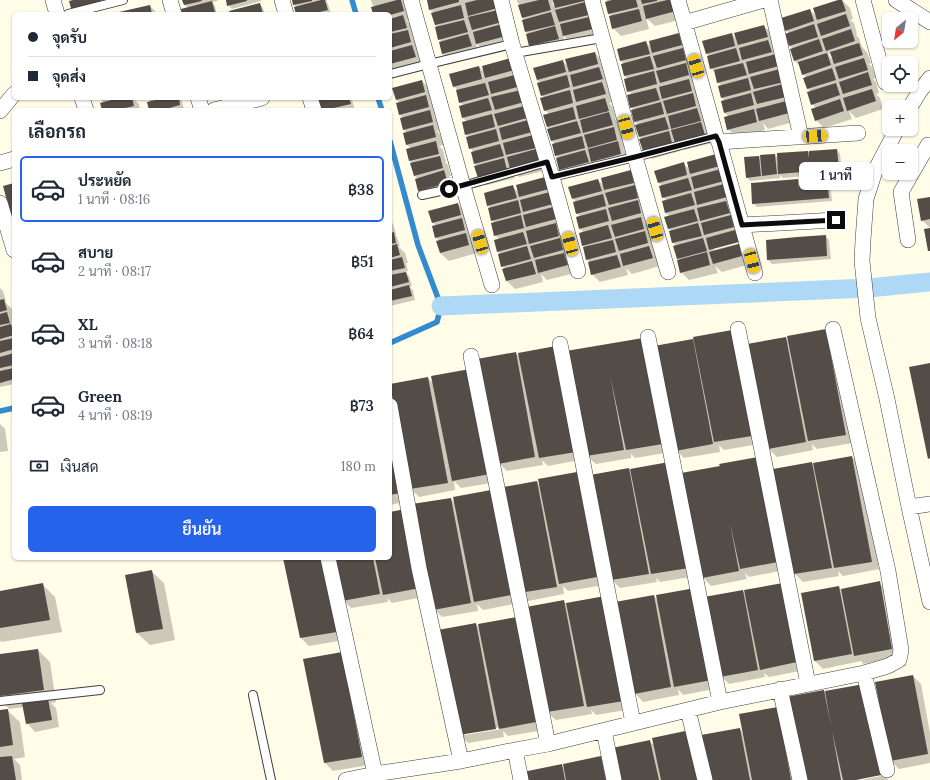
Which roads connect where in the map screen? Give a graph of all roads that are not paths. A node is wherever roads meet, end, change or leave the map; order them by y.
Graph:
1 (53, 0) edge
2 (123, 0) edge
3 (170, 0) edge
4 (282, 0) edge
5 (411, 0) edge
6 (501, 0) edge
7 (592, 0) edge
8 (678, 0) edge
9 (764, 0) edge
10 (770, 0) edge
11 (863, 0) edge
12 (896, 0) edge
13 (56, 12) edge
14 (76, 12) edge
15 (173, 12) edge
16 (285, 12) edge
17 (930, 22) edge
18 (684, 23) junction
19 (602, 38) junction
20 (514, 49) junction
21 (429, 64) junction
22 (882, 71) edge
23 (392, 73) edge
24 (930, 78) edge
25 (12, 96) edge
26 (254, 100) edge
27 (914, 100) edge
28 (222, 108) edge
29 (0, 111) edge
30 (858, 133) dead end
31 (893, 136) edge
32 (800, 137) junction
33 (718, 139) junction
34 (930, 145) edge
35 (635, 157) junction
36 (12, 159) edge
37 (0, 162) edge
38 (547, 162) junction
39 (552, 177) junction
40 (463, 186) junction
41 (422, 196) dead end
42 (0, 203) edge
43 (836, 220) dead end
44 (742, 225) junction
45 (908, 240) dead end
46 (12, 243) edge
47 (578, 271) dead end
48 (668, 272) dead end
49 (755, 272) dead end
50 (492, 285) dead end
51 (833, 329) dead end
52 (738, 330) dead end
53 (648, 337) dead end
54 (560, 344) dead end
55 (472, 356) dead end
56 (392, 417) edge
57 (930, 504) edge
58 (909, 507) junction
59 (328, 560) edge
60 (930, 602) edge
61 (864, 673) junction
62 (808, 684) junction
63 (780, 689) junction
64 (100, 690) dead end
65 (253, 695) dead end
66 (0, 701) edge
67 (720, 702) junction
68 (688, 710) junction
69 (633, 723) junction
70 (604, 731) junction
71 (548, 744) junction
72 (515, 750) junction
73 (461, 761) junction
74 (887, 770) dead end
75 (425, 773) edge
76 (375, 774) junction
77 (271, 780) edge
78 (346, 780) edge
79 (522, 780) edge
80 (614, 780) edge
81 (705, 780) edge
82 (800, 780) edge

1 - 13 street
2 - 14 lane
3 - 15 street
4 - 16 street
5 - 21 street
6 - 20 street
7 - 19 street
8 - 18 street
9 - 18 street
10 - 32 street
11 - 22 street
12 - 17 street
18 - 33 street
19 - 20 lane
19 - 35 street
20 - 21 lane
20 - 38 street
21 - 23 lane
21 - 40 street
24 - 27 street
25 - 29 street
26 - 28 street
30 - 32 street
31 - 58 street
32 - 33 street
33 - 35 lane
33 - 44 street
34 - 45 street
35 - 39 lane
35 - 48 street
36 - 37 street
38 - 39 street
38 - 40 lane
39 - 47 street
40 - 41 lane
40 - 50 street
42 - 46 street
43 - 44 street
44 - 49 street
51 - 61 street
52 - 62 street
53 - 67 street
54 - 69 street
55 - 71 street
56 - 73 street
57 - 58 street
58 - 60 street
59 - 76 street
61 - 62 street
61 - 74 street
62 - 63 street
63 - 67 street
63 - 82 street
64 - 66 lane
65 - 77 lane
67 - 68 street
68 - 69 street
68 - 81 street
69 - 70 street
70 - 71 street
70 - 80 street
71 - 72 street
72 - 73 street
72 - 79 street
73 - 75 street
75 - 76 street
76 - 78 street

